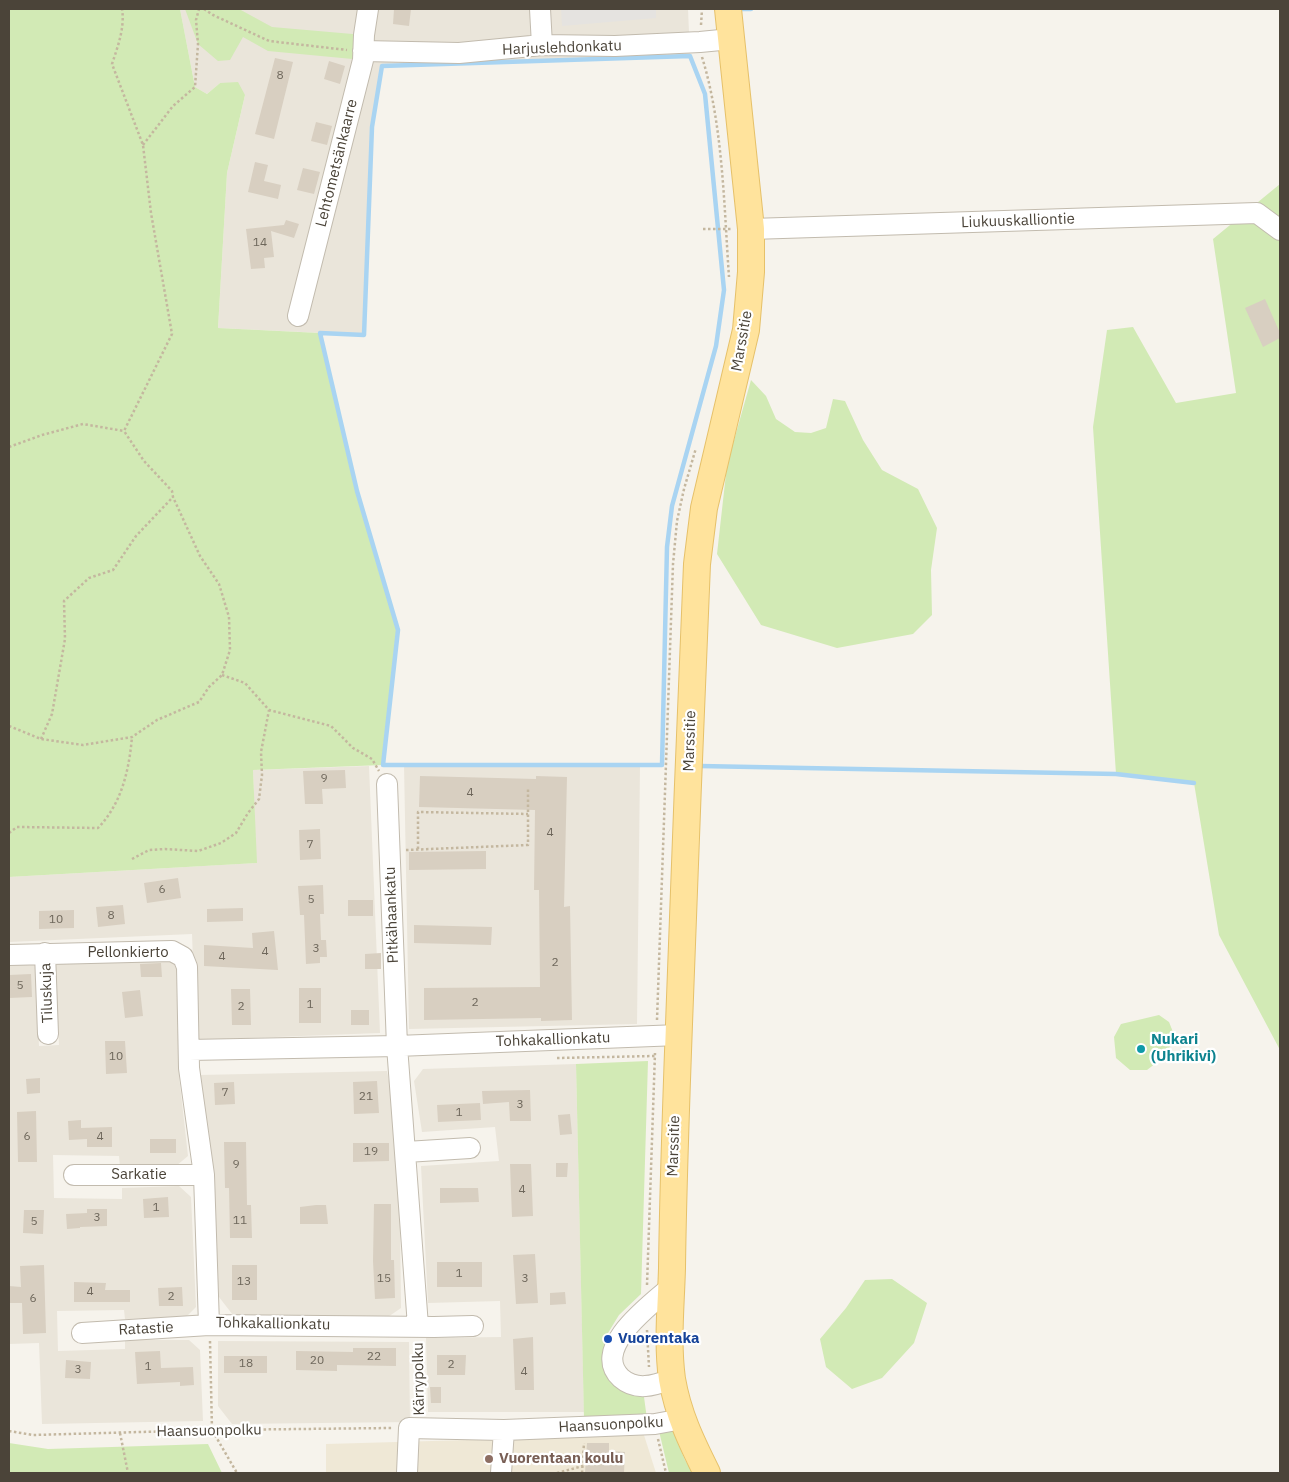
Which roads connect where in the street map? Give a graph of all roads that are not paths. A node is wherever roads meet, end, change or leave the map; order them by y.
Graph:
1 (368, 9) edge
2 (540, 9) edge
3 (728, 9) edge
4 (731, 39) junction
5 (542, 45) junction
6 (363, 51) junction
7 (751, 229) junction
8 (1280, 230) edge
9 (298, 316) dead end
10 (387, 784) road end
11 (45, 953) junction
12 (9, 955) edge
13 (48, 1034) dead end
14 (679, 1035) junction
15 (397, 1046) junction
16 (189, 1050) junction
17 (470, 1148) dead end
18 (406, 1152) junction
19 (74, 1175) dead end
20 (204, 1175) junction
21 (671, 1287) junction
22 (209, 1325) junction
23 (418, 1326) junction
24 (473, 1326) dead end
25 (82, 1333) dead end
26 (672, 1379) junction
27 (682, 1419) junction
28 (504, 1430) junction
29 (407, 1473) edge
30 (501, 1473) edge
31 (707, 1473) edge

1 - 6 street, Lehtometsänkaarre
2 - 5 street
3 - 4 main road, Marssitie
4 - 5 street, Harjuslehdonkatu
4 - 7 main road, Marssitie
5 - 6 street, Harjuslehdonkatu
6 - 9 street, Lehtometsänkaarre
7 - 8 street, Liukuuskalliontie
7 - 14 main road, Marssitie
10 - 15 street, Pitkähaankatu
11 - 12 street, Pellonkierto
11 - 13 street, Tiluskuja
11 - 16 street, Pellonkierto
14 - 15 street, Tohkakallionkatu
14 - 21 main road, Marssitie
15 - 16 street, Tohkakallionkatu
15 - 18 street
16 - 20 street, Tohkakallionkatu
17 - 18 street
18 - 23 street
19 - 20 street, Sarkatie
20 - 22 street, Tohkakallionkatu
21 - 26 main road, Marssitie
21 - 26 street
22 - 23 street, Tohkakallionkatu
22 - 25 street, Ratastie
23 - 24 street, Kärrypolku
26 - 27 main road, Marssitie
27 - 28 street, Haansuonpolku
27 - 31 main road, Marssitie
28 - 29 street, Haansuonpolku
28 - 30 street

